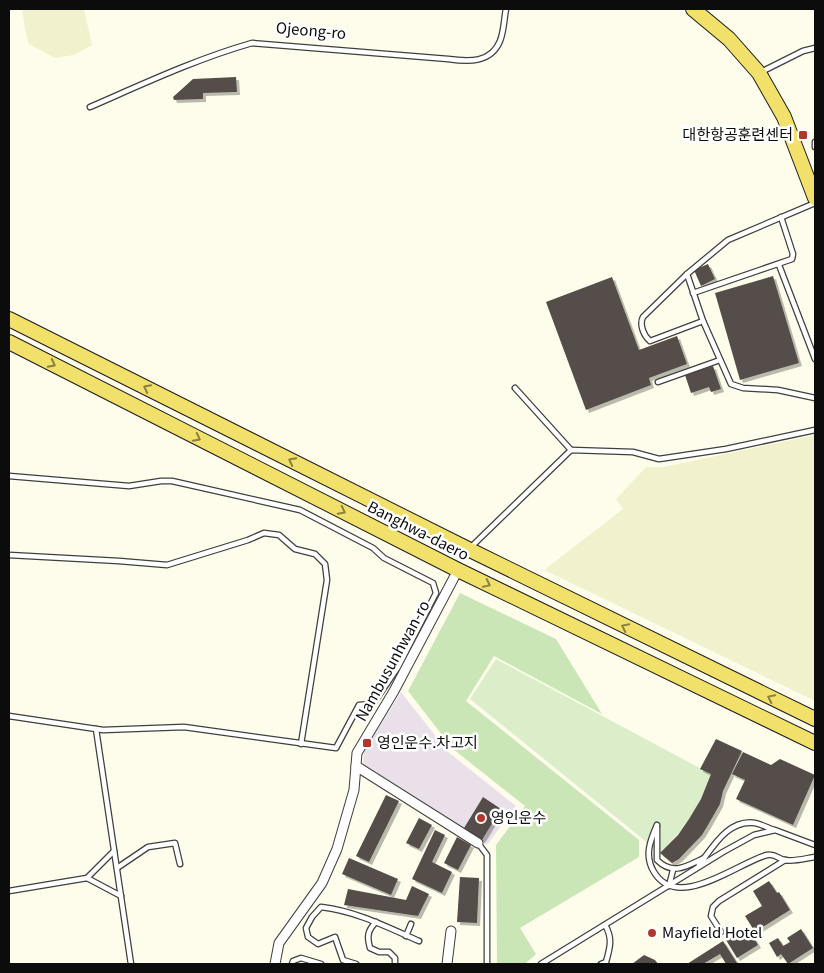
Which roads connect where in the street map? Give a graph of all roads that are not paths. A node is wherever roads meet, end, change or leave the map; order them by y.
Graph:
1 (506, 9) edge
2 (693, 9) edge
3 (815, 48) edge
4 (760, 73) junction
5 (90, 107) dead end
6 (815, 142) edge
7 (815, 147) edge
8 (815, 198) edge
9 (815, 203) edge
10 (781, 217) junction
11 (779, 265) junction
12 (687, 274) junction
13 (694, 293) junction
14 (9, 319) edge
15 (703, 321) junction
16 (9, 342) edge
17 (815, 358) edge
18 (720, 360) junction
19 (658, 382) dead end
20 (515, 388) dead end
21 (815, 398) edge
22 (815, 430) edge
23 (571, 450) junction
24 (9, 476) edge
25 (468, 550) junction
26 (9, 555) edge
27 (458, 570) junction
28 (9, 716) edge
29 (815, 719) edge
30 (96, 729) junction
31 (815, 743) edge
32 (301, 744) junction
33 (356, 766) junction
34 (775, 830) junction
35 (478, 843) joint
36 (815, 845) edge
37 (114, 851) junction
38 (815, 857) edge
39 (705, 858) junction
40 (785, 860) junction
41 (180, 864) dead end
42 (117, 868) junction
43 (673, 870) junction
44 (695, 870) junction
45 (87, 878) junction
46 (669, 886) junction
47 (9, 891) edge
48 (121, 896) junction
49 (376, 922) junction
50 (410, 924) dead end
51 (605, 925) junction
52 (451, 931) dead end
53 (721, 932) dead end
54 (406, 936) junction
55 (419, 941) dead end
56 (545, 963) edge
57 (131, 964) edge
58 (275, 964) edge
59 (292, 964) edge
60 (321, 964) edge
61 (356, 964) edge
62 (395, 964) edge
63 (447, 964) edge
64 (486, 964) edge
65 (601, 964) edge

1 - 5 lane, Ojeong-ro
2 - 4 main road
3 - 4 lane
4 - 8 main road
6 - 7 lane
9 - 10 lane
10 - 11 lane
10 - 12 lane
11 - 13 lane
11 - 17 lane
12 - 13 lane
12 - 15 lane
13 - 15 lane
25 -> 14 main road, Banghwa-daero
15 - 18 lane
16 -> 27 main road, Banghwa-daero
18 - 19 lane
18 - 21 lane
20 - 23 lane
22 - 23 lane
23 - 25 lane
24 - 32 lane
29 -> 25 main road, Banghwa-daero
26 - 32 lane
27 -> 31 main road, Banghwa-daero
27 - 33 street, Nambusunhwan-ro
28 - 30 lane
30 - 32 lane
30 - 37 lane
33 - 35 street
33 - 58 street, Nambusunhwan-ro
34 - 36 lane
34 - 39 lane
34 - 44 lane
35 - 64 lane
37 - 42 lane
37 - 45 lane
38 - 40 lane
39 - 43 lane
39 - 44 lane
40 - 46 lane
40 - 53 lane
41 - 42 lane
42 - 48 lane
43 - 46 lane
43 - 46 lane
44 - 46 lane
45 - 47 lane
45 - 48 lane
46 - 51 lane
48 - 57 lane
49 - 54 lane
49 - 61 lane
49 - 62 lane
50 - 54 lane
51 - 56 lane
51 - 65 lane
52 - 63 street
54 - 55 lane
59 - 60 lane

